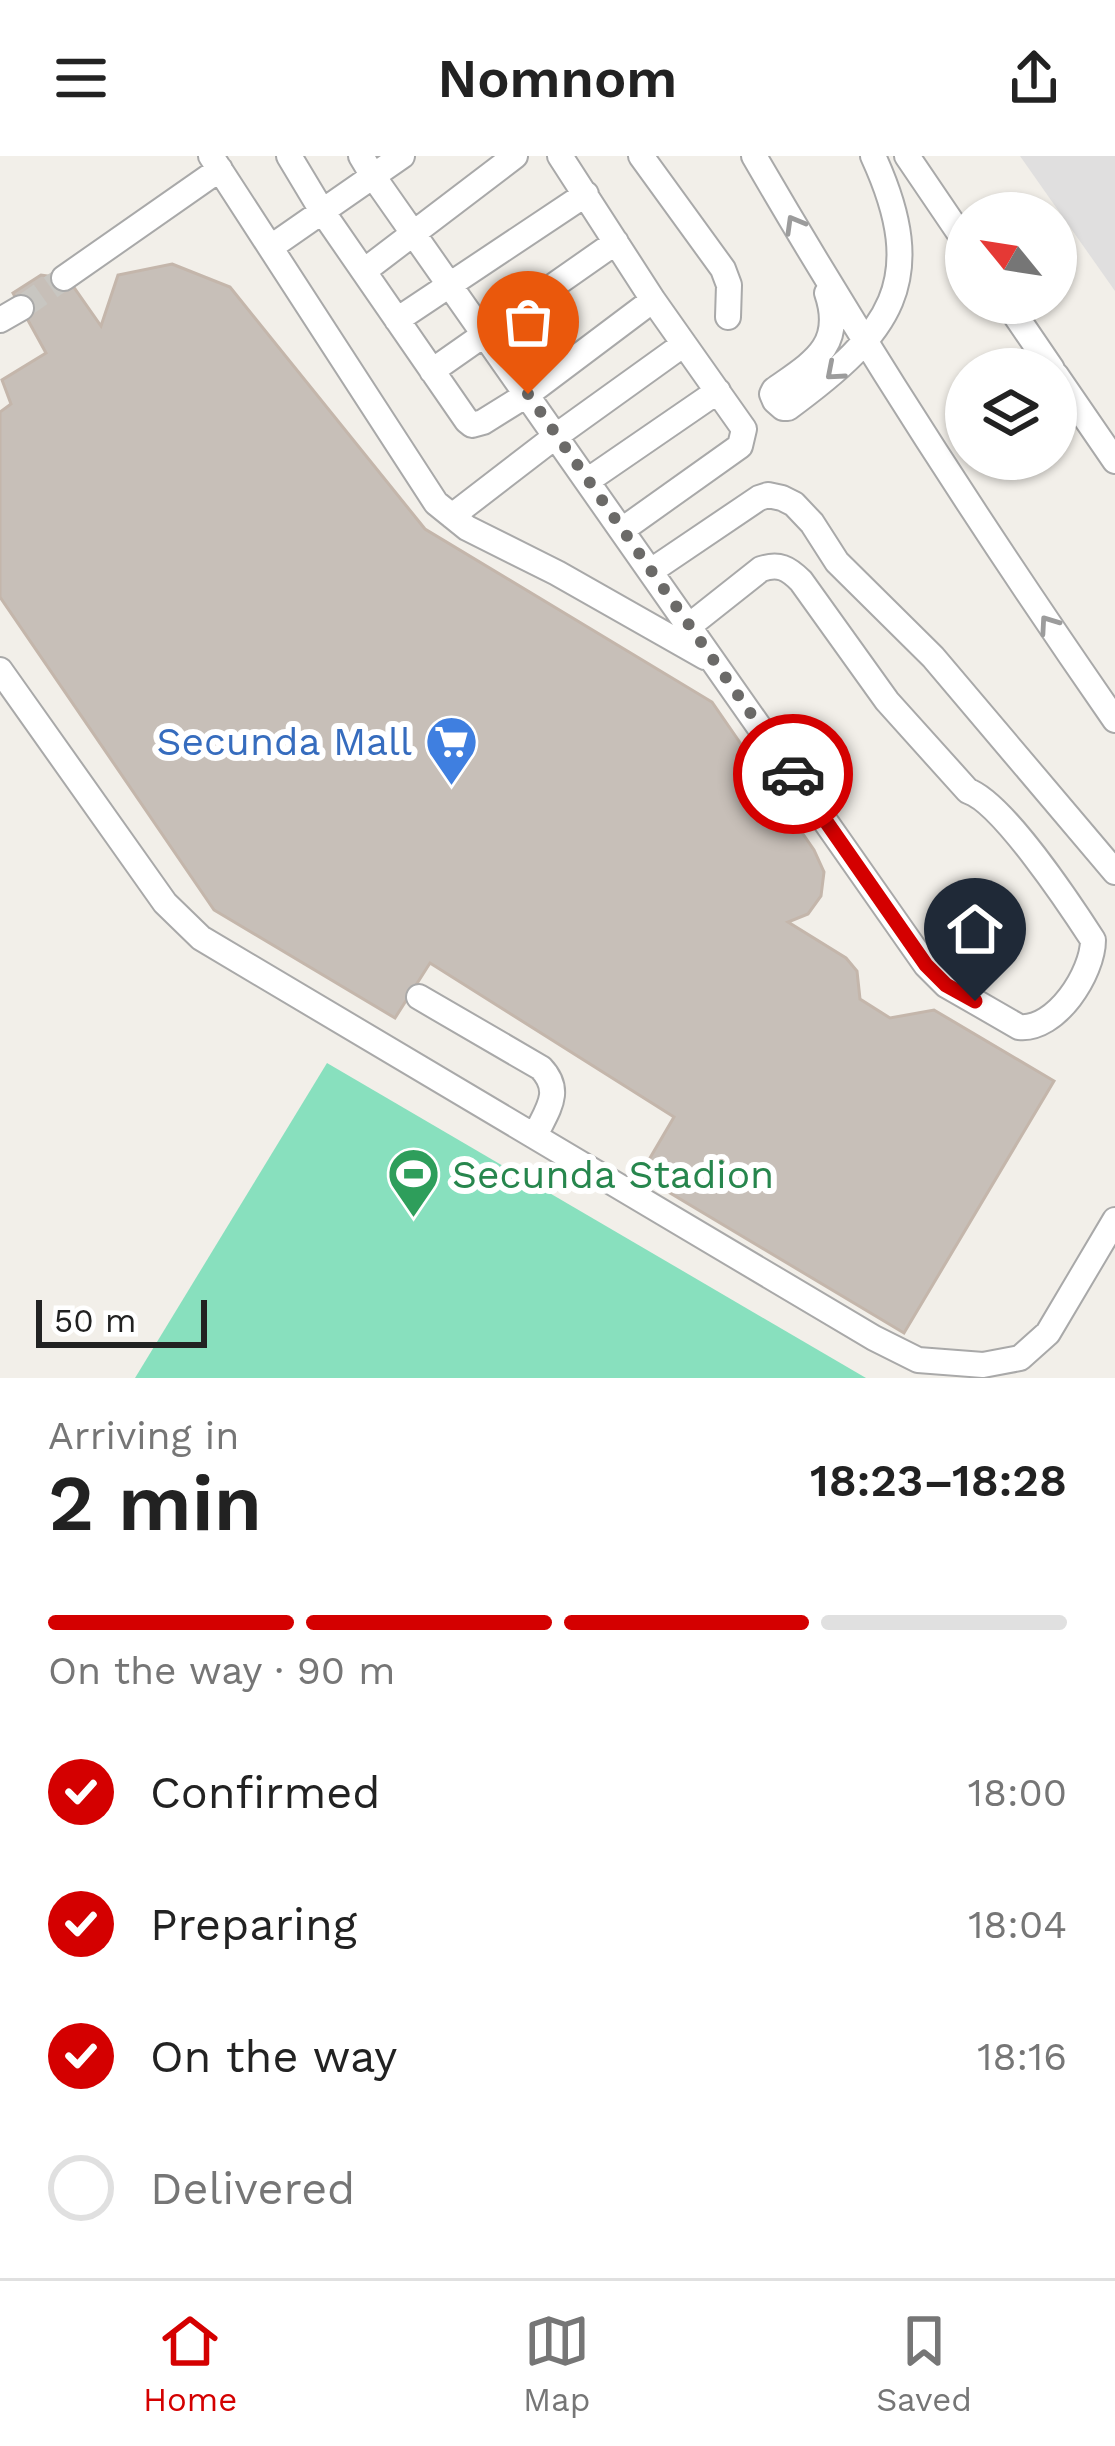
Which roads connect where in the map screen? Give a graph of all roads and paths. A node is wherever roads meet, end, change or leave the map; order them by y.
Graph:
1 (289, 156) edge
2 (402, 156) edge
3 (515, 156) edge
4 (560, 156) edge
5 (640, 156) edge
6 (754, 156) edge
7 (873, 156) edge
8 (907, 156) edge
9 (216, 162) edge
10 (367, 166) edge
11 (586, 194) junction
12 (322, 212) junction
13 (945, 212) edge
14 (414, 233) junction
15 (616, 242) junction
16 (271, 247) junction
17 (815, 262) junction
18 (364, 272) junction
19 (64, 278) tunnel mouth
20 (450, 285) junction
21 (653, 300) junction
22 (728, 317) dead end
23 (397, 320) junction
24 (484, 333) junction
25 (867, 342) junction
26 (685, 344) junction
27 (432, 370) junction
28 (718, 391) junction
29 (528, 394) junction
30 (1077, 406) edge
31 (556, 436) junction
32 (1115, 461) edge
33 (587, 481) junction
34 (452, 516) junction
35 (622, 530) junction
36 (651, 572) junction
37 (688, 626) junction
38 (714, 662) junction
39 (0, 670) edge
40 (1115, 720) edge
41 (1115, 872) edge
42 (418, 997) dead end
43 (535, 1136) junction
44 (1115, 1220) edge

1 - 12 street
2 - 10 street
3 - 14 street
4 - 11 street
5 - 22 street
17 -> 6 street
7 - 25 street
8 - 13 street
9 - 16 street
9 - 19 street
10 - 12 street
10 - 14 street
11 - 15 street
11 - 20 street
12 - 16 street
12 - 18 street
14 - 18 street
14 - 20 street
15 - 21 street
15 - 24 street
16 - 34 street
17 - 25 street
25 -> 17 street
18 - 23 street
20 - 23 street
20 - 24 street
21 - 26 street
21 - 29 street
23 - 27 street
24 - 27 street
24 - 29 street
40 -> 25 street
26 - 28 street
26 - 31 street
27 - 29 street
28 - 33 street
28 - 35 street
29 - 31 street
30 - 32 street
31 - 33 street
31 - 34 street
33 - 35 street
34 - 38 street
35 - 36 street
36 - 37 street
36 - 41 street
37 - 38 street
37 - 38 street
39 - 43 street
42 - 43 street
43 - 44 street

